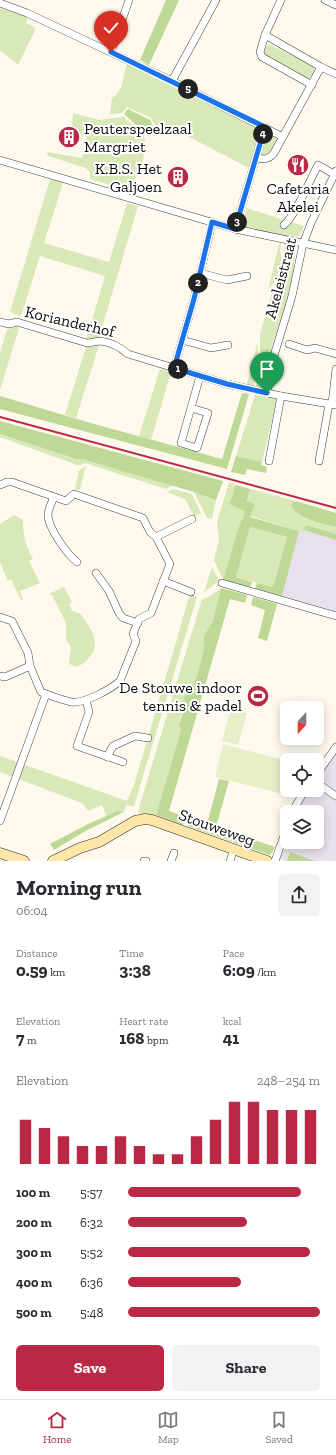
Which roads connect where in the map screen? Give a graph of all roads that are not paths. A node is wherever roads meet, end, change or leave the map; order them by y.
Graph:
1 (129, 0) edge
2 (216, 0) edge
3 (281, 0) edge
4 (325, 0) edge
5 (0, 3) edge
6 (336, 5) edge
7 (265, 35) junction
8 (111, 52) junction
9 (321, 67) junction
10 (336, 74) edge
11 (172, 80) junction
12 (312, 85) junction
13 (265, 127) junction
14 (283, 137) junction
15 (256, 157) junction
16 (0, 160) edge
17 (335, 172) edge
18 (212, 222) junction
19 (284, 225) dead end
20 (235, 229) junction
21 (303, 244) junction
22 (336, 250) edge
23 (200, 273) junction
24 (247, 276) dead end
25 (0, 322) edge
26 (182, 340) junction
27 (289, 344) dead end
28 (228, 345) dead end
29 (336, 354) edge
30 (174, 368) junction
31 (336, 368) edge
32 (200, 376) junction
33 (267, 393) junction
34 (281, 396) junction
35 (332, 405) edge
36 (191, 408) junction
37 (269, 461) dead end
38 (319, 461) dead end
39 (0, 485) edge
40 (54, 497) junction
41 (192, 519) dead end
42 (156, 537) junction
43 (77, 562) dead end
44 (96, 573) dead end
45 (163, 581) junction
46 (222, 583) dead end
47 (192, 592) dead end
48 (336, 616) edge
49 (0, 617) edge
50 (138, 623) junction
51 (30, 666) junction
52 (0, 676) edge
53 (46, 694) junction
54 (86, 700) junction
55 (148, 738) dead end
56 (336, 746) edge
57 (107, 757) junction
58 (123, 762) dead end
59 (324, 764) edge
60 (324, 787) edge
61 (336, 796) edge
62 (0, 821) edge
63 (280, 847) edge
64 (234, 849) junction
65 (0, 853) edge
66 (174, 853) dead end
67 (24, 861) edge
68 (53, 861) edge
69 (171, 861) edge
70 (230, 861) edge
71 (267, 861) edge
72 (275, 861) edge

1 - 8 street
2 - 11 street
3 - 7 street
4 - 6 street
5 - 8 street
7 - 9 street
7 - 12 street
8 - 11 street
9 - 10 street
9 - 12 street
11 - 13 street
12 - 14 street
13 - 14 street
13 - 15 street
14 - 15 street
15 - 20 street
16 - 18 street
17 - 19 street, Akeleistraat
17 - 21 street, Akeleistraat
18 - 20 street
18 - 23 street
20 - 21 street
21 - 22 street
21 - 33 street, Akeleistraat
23 - 24 street
23 - 26 street
25 - 30 street, Korianderhof
26 - 28 street
26 - 30 street
27 - 29 street
30 - 32 street, Korianderhof
31 - 35 street
32 - 33 street, Korianderhof
32 - 36 street
33 - 34 street, Korianderhof
34 - 35 street, Korianderhof
34 - 37 street
35 - 38 street
36 - 36 street
39 - 40 street
40 - 42 street
40 - 43 street
41 - 42 street
42 - 45 street
44 - 50 street
45 - 47 street
45 - 50 street
46 - 48 street
49 - 51 street
50 - 54 street
51 - 52 street
51 - 53 street
53 - 54 street
53 - 62 street
54 - 57 street
55 - 57 street
56 - 59 street
57 - 58 street
60 - 61 street
63 - 72 street
64 - 68 main road, Stouweweg
64 - 70 street
64 - 71 main road, Stouweweg
65 - 67 main road
66 - 69 street

